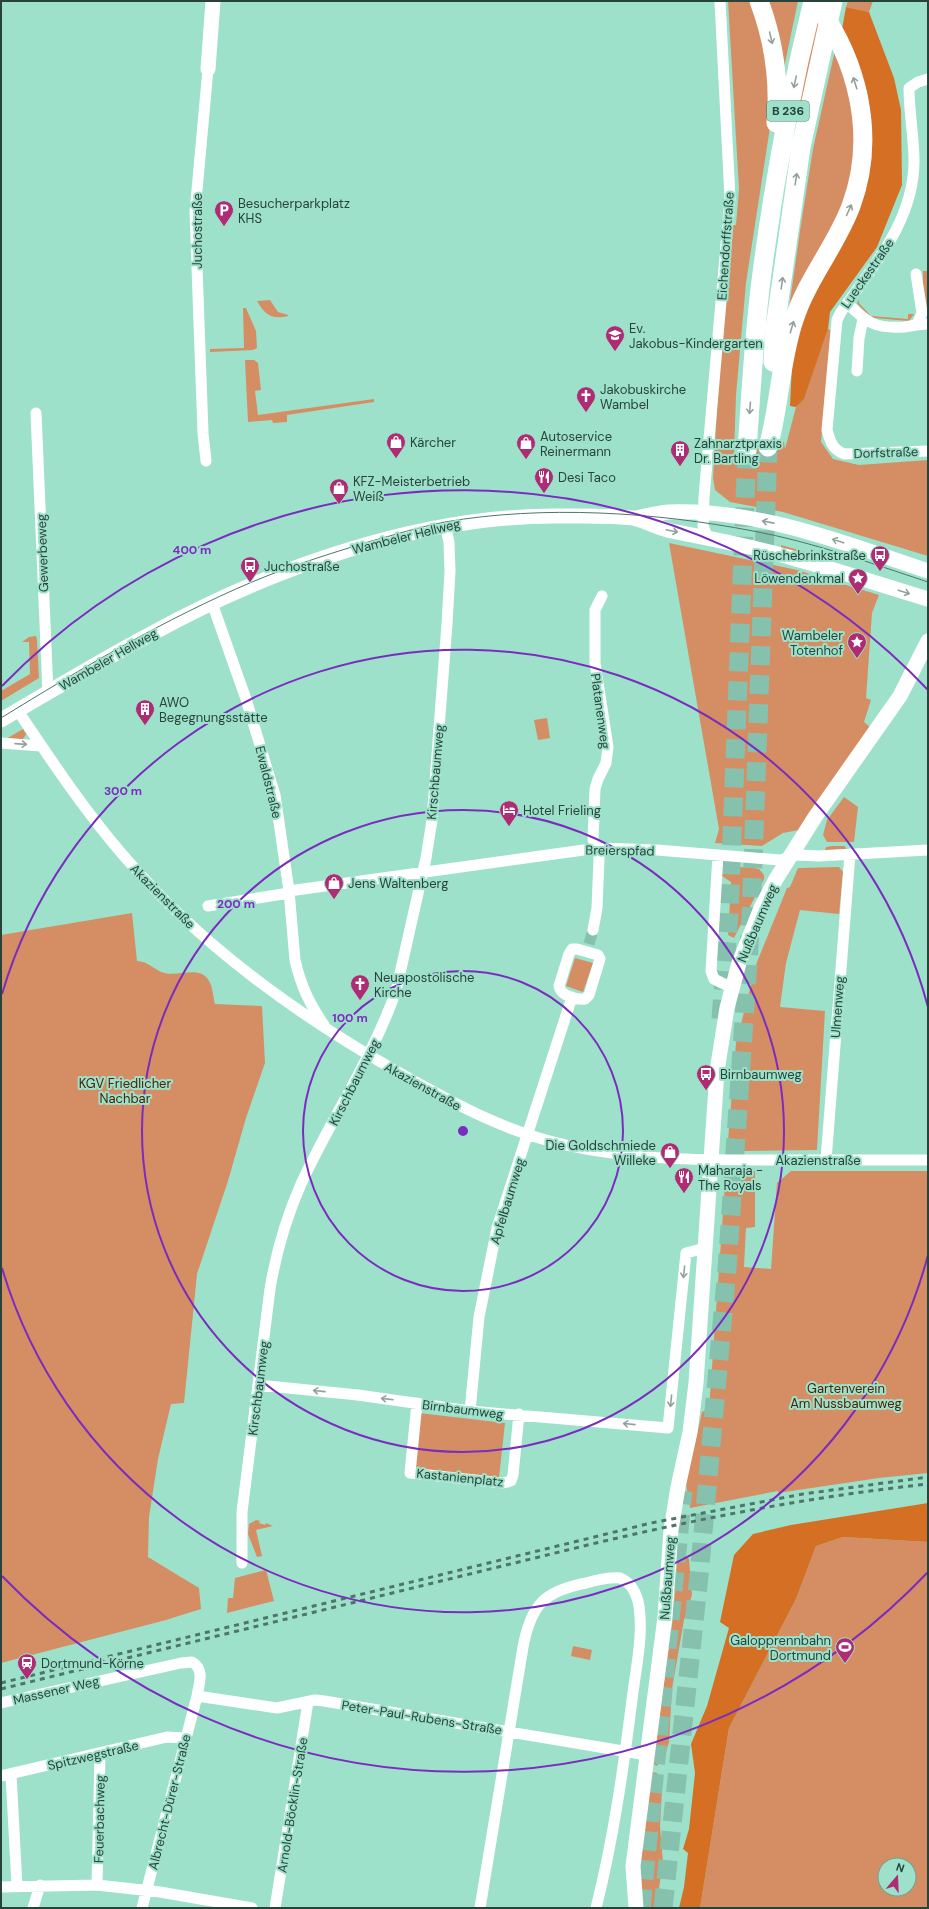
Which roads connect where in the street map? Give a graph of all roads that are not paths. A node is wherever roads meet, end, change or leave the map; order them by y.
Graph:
1 (213, 1) edge
2 (720, 1) edge
3 (759, 1) edge
4 (832, 5) edge
5 (812, 6) edge
6 (208, 69) joint
7 (928, 79) edge
8 (772, 206) junction
9 (916, 274) dead end
10 (847, 303) junction
11 (863, 319) junction
12 (922, 324) edge
13 (857, 371) dead end
14 (36, 413) dead end
15 (747, 451) tunnel mouth
16 (928, 451) edge
17 (844, 454) joint
18 (206, 461) dead end
19 (703, 513) junction
20 (635, 519) junction
21 (445, 525) junction
22 (708, 538) junction
23 (928, 571) edge
24 (602, 596) dead end
25 (928, 600) edge
26 (212, 603) junction
27 (928, 641) edge
28 (48, 693) junction
29 (18, 711) junction
30 (1, 720) edge
31 (1, 743) edge
32 (40, 746) junction
33 (598, 848) junction
34 (928, 850) edge
35 (850, 854) junction
36 (718, 855) junction
37 (788, 859) junction
38 (422, 873) junction
39 (289, 892) junction
40 (208, 906) dead end
41 (593, 930) tunnel mouth
42 (732, 988) junction
43 (303, 990) junction
44 (572, 997) junction
45 (284, 1001) junction
46 (326, 1029) junction
47 (368, 1055) junction
48 (527, 1135) junction
49 (711, 1159) junction
50 (826, 1160) junction
51 (928, 1160) edge
52 (705, 1248) junction
53 (258, 1385) junction
54 (417, 1403) junction
55 (470, 1411) junction
56 (519, 1414) junction
57 (242, 1563) dead end
58 (197, 1696) junction
59 (308, 1702) junction
60 (1, 1703) edge
61 (509, 1731) junction
62 (185, 1738) junction
63 (626, 1752) junction
64 (100, 1754) junction
65 (647, 1755) junction
66 (6, 1775) edge
67 (40, 1885) junction
68 (97, 1885) junction
69 (17, 1886) junction
70 (1, 1887) edge
71 (146, 1890) junction
72 (33, 1908) edge
73 (142, 1908) edge
74 (252, 1908) edge
75 (275, 1908) edge
76 (480, 1908) edge
77 (596, 1908) edge
78 (636, 1908) edge

1 - 6 street, Juchostraße
2 - 19 street, Eichendorffstraße
3 -> 8 highway
4 - 5 highway, B 236
5 -> 8 highway, B 236
6 - 18 street, Juchostraße
7 - 10 street, Lueckestraße
8 -> 15 highway, B 236
9 - 12 street
10 - 11 street
10 - 17 street, Lueckestraße
11 - 12 street
11 - 13 street
14 - 28 street, Gewerbeweg
16 - 17 street, Dorfstraße
19 - 20 street, Wambeler Hellweg
19 - 22 street, Eichendorffstraße
23 -> 19 street, Wambeler Hellweg
20 - 21 street, Wambeler Hellweg
20 -> 22 street, Wambeler Hellweg
21 - 26 street, Wambeler Hellweg
21 - 38 street, Kirschbaumweg
22 -> 25 street, Wambeler Hellweg
24 - 33 street, Platanenweg
26 - 28 street, Wambeler Hellweg
26 - 39 street, Ewaldstraße
27 - 37 street, Nußbaumweg
28 - 29 street, Wambeler Hellweg
29 - 30 street, Wambeler Hellweg
29 - 32 street, Akazienstraße
31 -> 32 street
32 - 45 street, Akazienstraße
33 - 36 street, Breierspfad
33 - 38 street, Breierspfad
33 - 41 street
34 - 35 street, Breierspfad
35 - 37 street, Breierspfad
35 - 50 street, Ulmenweg
36 - 37 street, Breierspfad
36 - 42 street
37 - 42 street, Nußbaumweg
38 - 39 street, Breierspfad
38 - 47 street, Kirschbaumweg
39 - 40 street, Breierspfad
39 - 43 street, Ewaldstraße
42 - 49 street, Nußbaumweg
43 - 45 street
43 - 46 street, Ewaldstraße
44 - 44 street
44 - 48 street, Apfelbaumweg
45 - 46 street, Akazienstraße
46 - 47 street, Akazienstraße
47 - 48 street, Akazienstraße
47 - 53 street, Kirschbaumweg
48 - 49 street, Akazienstraße
48 - 55 street, Apfelbaumweg
49 - 50 street, Akazienstraße
49 - 52 street, Nußbaumweg
50 - 51 street, Akazienstraße
52 -> 56 street, Birnbaumweg
52 - 65 street, Nußbaumweg
54 -> 53 street, Birnbaumweg
53 - 57 street, Kirschbaumweg
54 - 55 street, Birnbaumweg
54 - 56 street, Kastanienplatz
55 - 56 street, Birnbaumweg
58 - 59 street, Peter-Paul-Rubens-Straße
58 - 60 street, Massener Weg
58 - 62 street, Albrecht-Dürer-Straße
59 - 61 street, Peter-Paul-Rubens-Straße
59 - 75 street, Arnold-Böcklin-Straße
61 - 63 street, Peter-Paul-Rubens-Straße
61 - 63 street, Nußbaumweg
61 - 76 street
62 - 64 street, Spitzwegstraße
62 - 71 street, Albrecht-Dürer-Straße
63 - 65 street, Peter-Paul-Rubens-Straße
63 - 77 street, Nußbaumweg
64 - 66 street, Spitzwegstraße
64 - 68 street, Feuerbachweg
65 - 78 street, Nußbaumweg
66 - 69 street
67 - 68 street
67 - 69 street
67 - 72 street
68 - 71 street
69 - 70 street
71 - 73 street, Albrecht-Dürer-Straße
71 - 74 street

